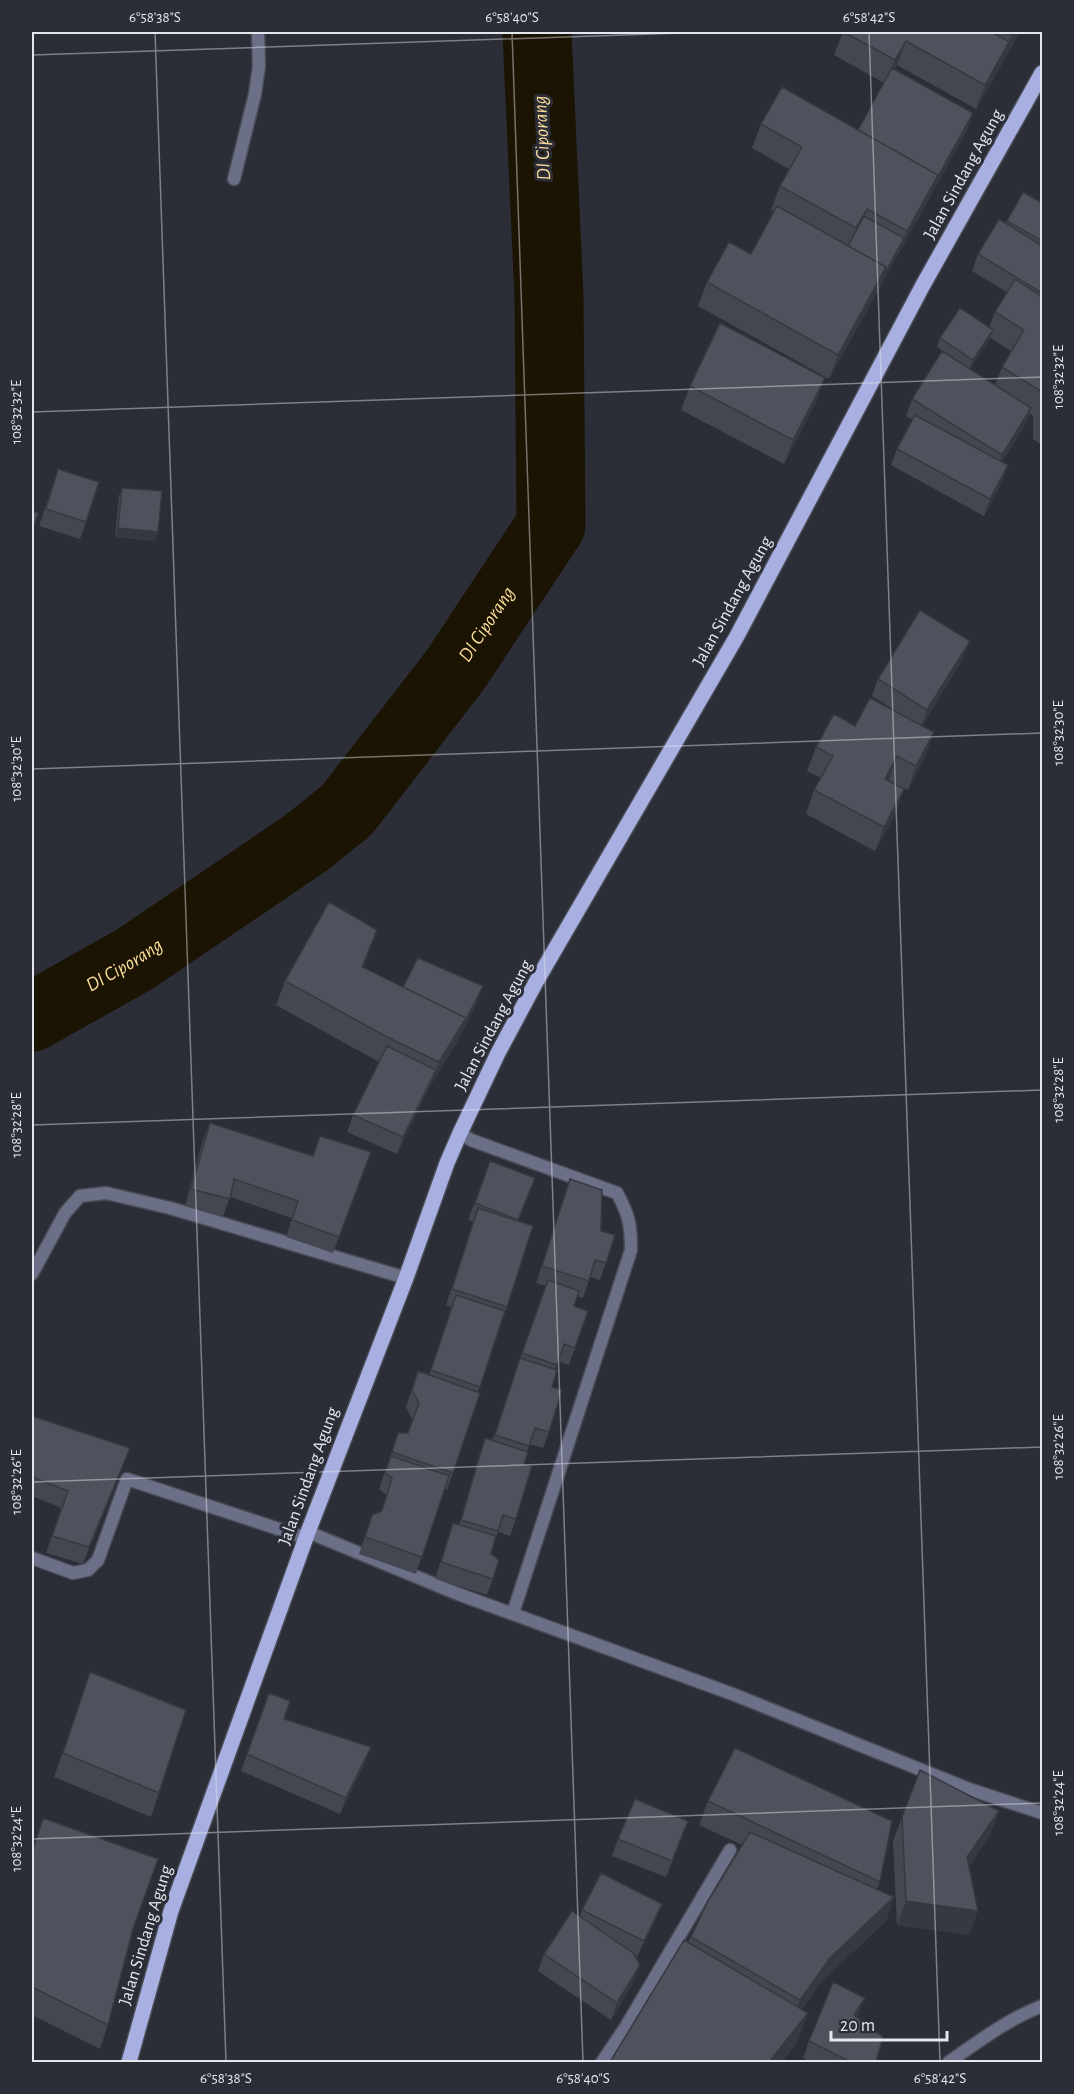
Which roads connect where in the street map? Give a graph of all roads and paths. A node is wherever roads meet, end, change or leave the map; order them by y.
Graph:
1 (258, 32) edge
2 (1042, 73) edge
3 (234, 179) dead end
4 (460, 1133) junction
5 (32, 1274) edge
6 (406, 1278) junction
7 (307, 1535) junction
8 (32, 1558) edge
9 (513, 1613) junction
10 (1042, 1813) edge
11 (730, 1850) dead end
12 (1042, 2006) edge
13 (129, 2062) edge
14 (602, 2062) edge
15 (949, 2062) edge

1 - 3 street
2 - 4 main road, Jalan Sindang Agung
4 - 6 main road, Jalan Sindang Agung
4 - 9 street
5 - 6 street
6 - 7 main road, Jalan Sindang Agung
7 - 8 street
7 - 9 street
7 - 13 main road, Jalan Sindang Agung
9 - 10 street
11 - 14 street
12 - 15 street

